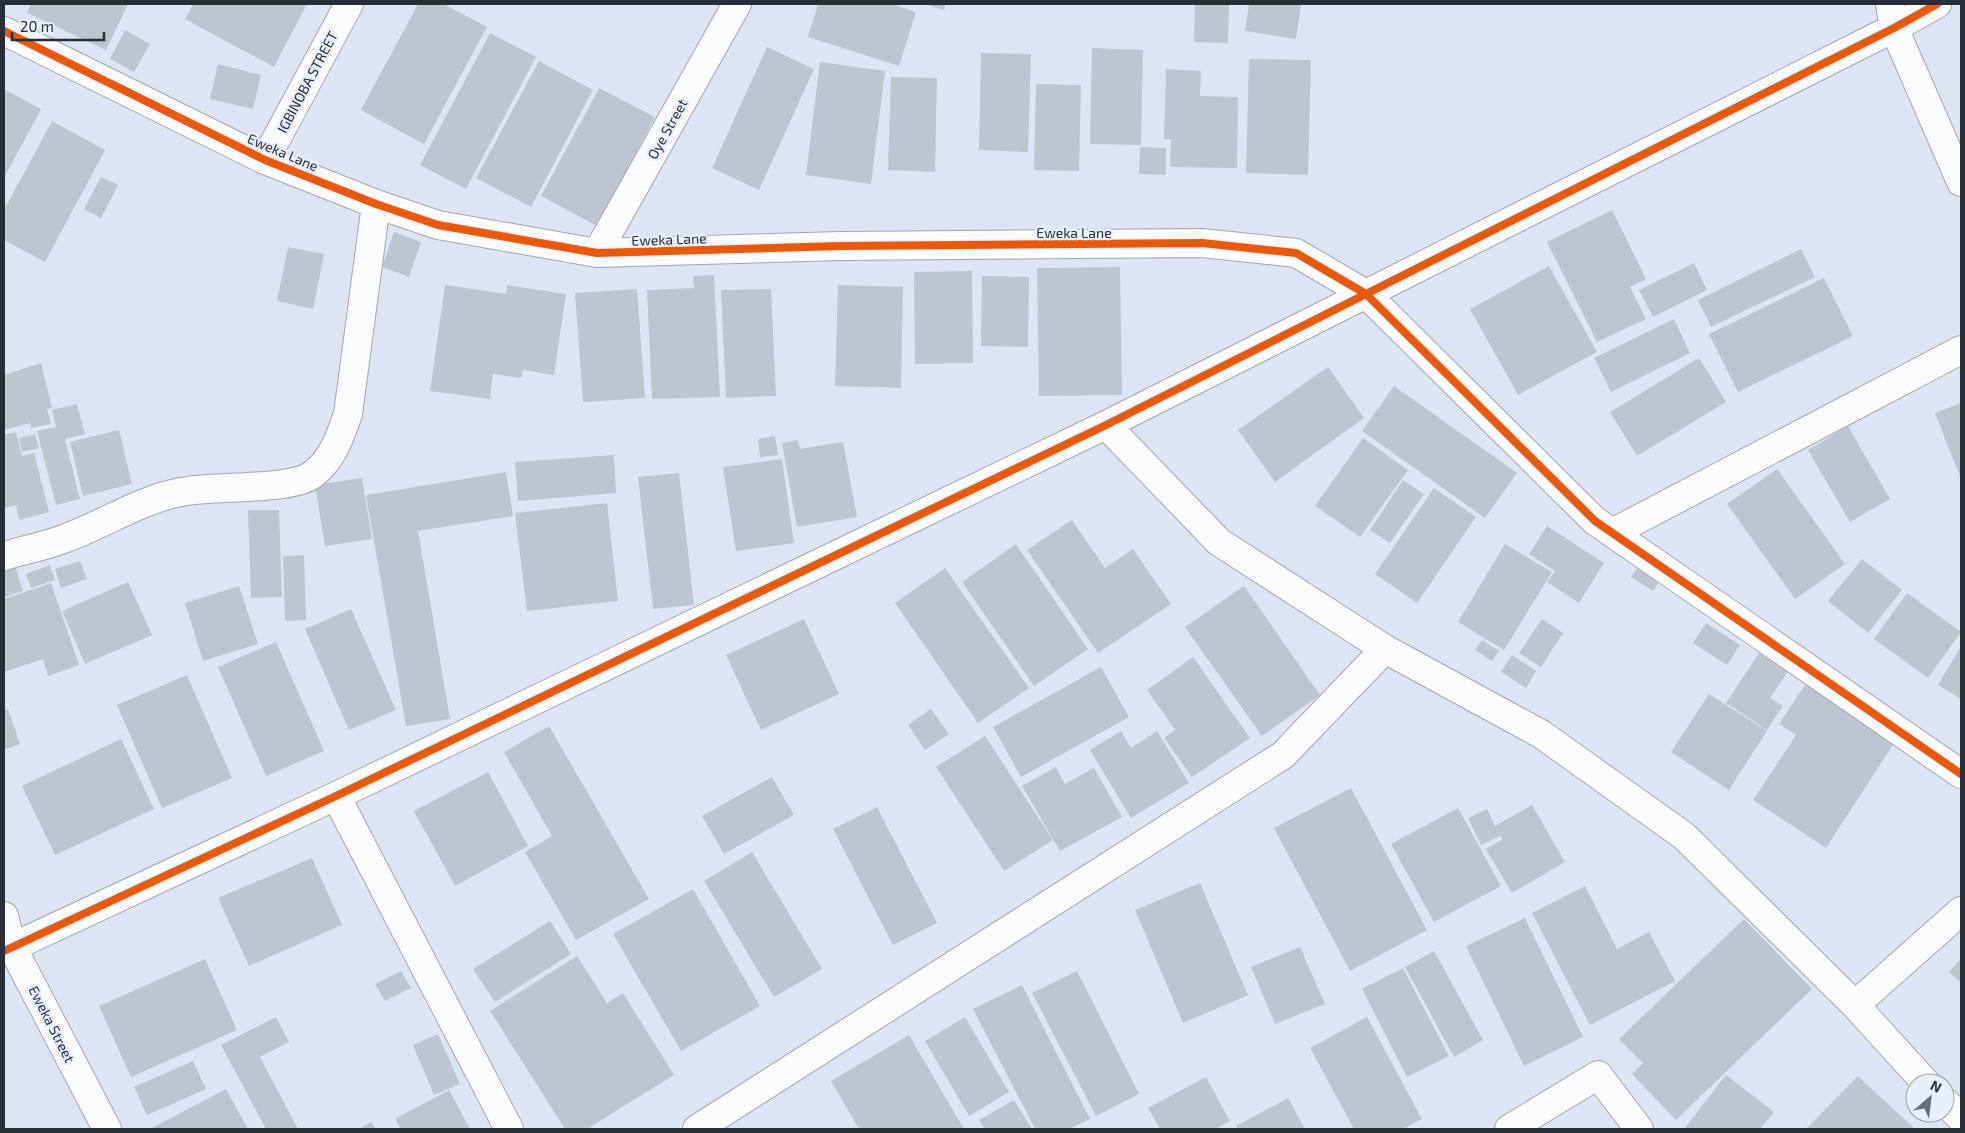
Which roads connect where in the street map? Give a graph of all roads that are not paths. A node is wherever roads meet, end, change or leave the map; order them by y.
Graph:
1 (349, 4) edge
2 (737, 4) edge
3 (1937, 4) edge
4 (1892, 16) edge
5 (4, 31) edge
6 (265, 160) junction
7 (1961, 182) edge
8 (376, 204) junction
9 (597, 253) junction
10 (1366, 294) junction
11 (1961, 350) edge
12 (1106, 425) junction
13 (1612, 533) junction
14 (4, 556) edge
15 (1385, 649) junction
16 (1961, 774) edge
17 (336, 796) junction
18 (1961, 911) edge
19 (4, 916) edge
20 (8, 949) edge
21 (1855, 1005) junction
22 (1917, 1073) edge
23 (107, 1129) edge
24 (509, 1129) edge
25 (697, 1129) edge
26 (1509, 1129) edge
27 (1639, 1129) edge

1 - 6 street, IGBINOBA STREET
2 - 9 street, Oye Street
3 - 4 street
4 - 7 street
4 - 10 street
5 - 6 street, Eweka Lane
6 - 8 street, Eweka Lane
8 - 9 street, Eweka Lane
8 - 14 street
9 - 10 street, Eweka Lane
10 - 12 street
10 - 13 street, Eweka Lane
11 - 13 street
12 - 15 street
12 - 17 street
13 - 16 street, Eweka Lane
15 - 21 street
15 - 25 street
17 - 20 street
17 - 24 street
18 - 21 street
19 - 20 street, Eweka Street
20 - 23 street, Eweka Street
21 - 22 street
26 - 27 street

